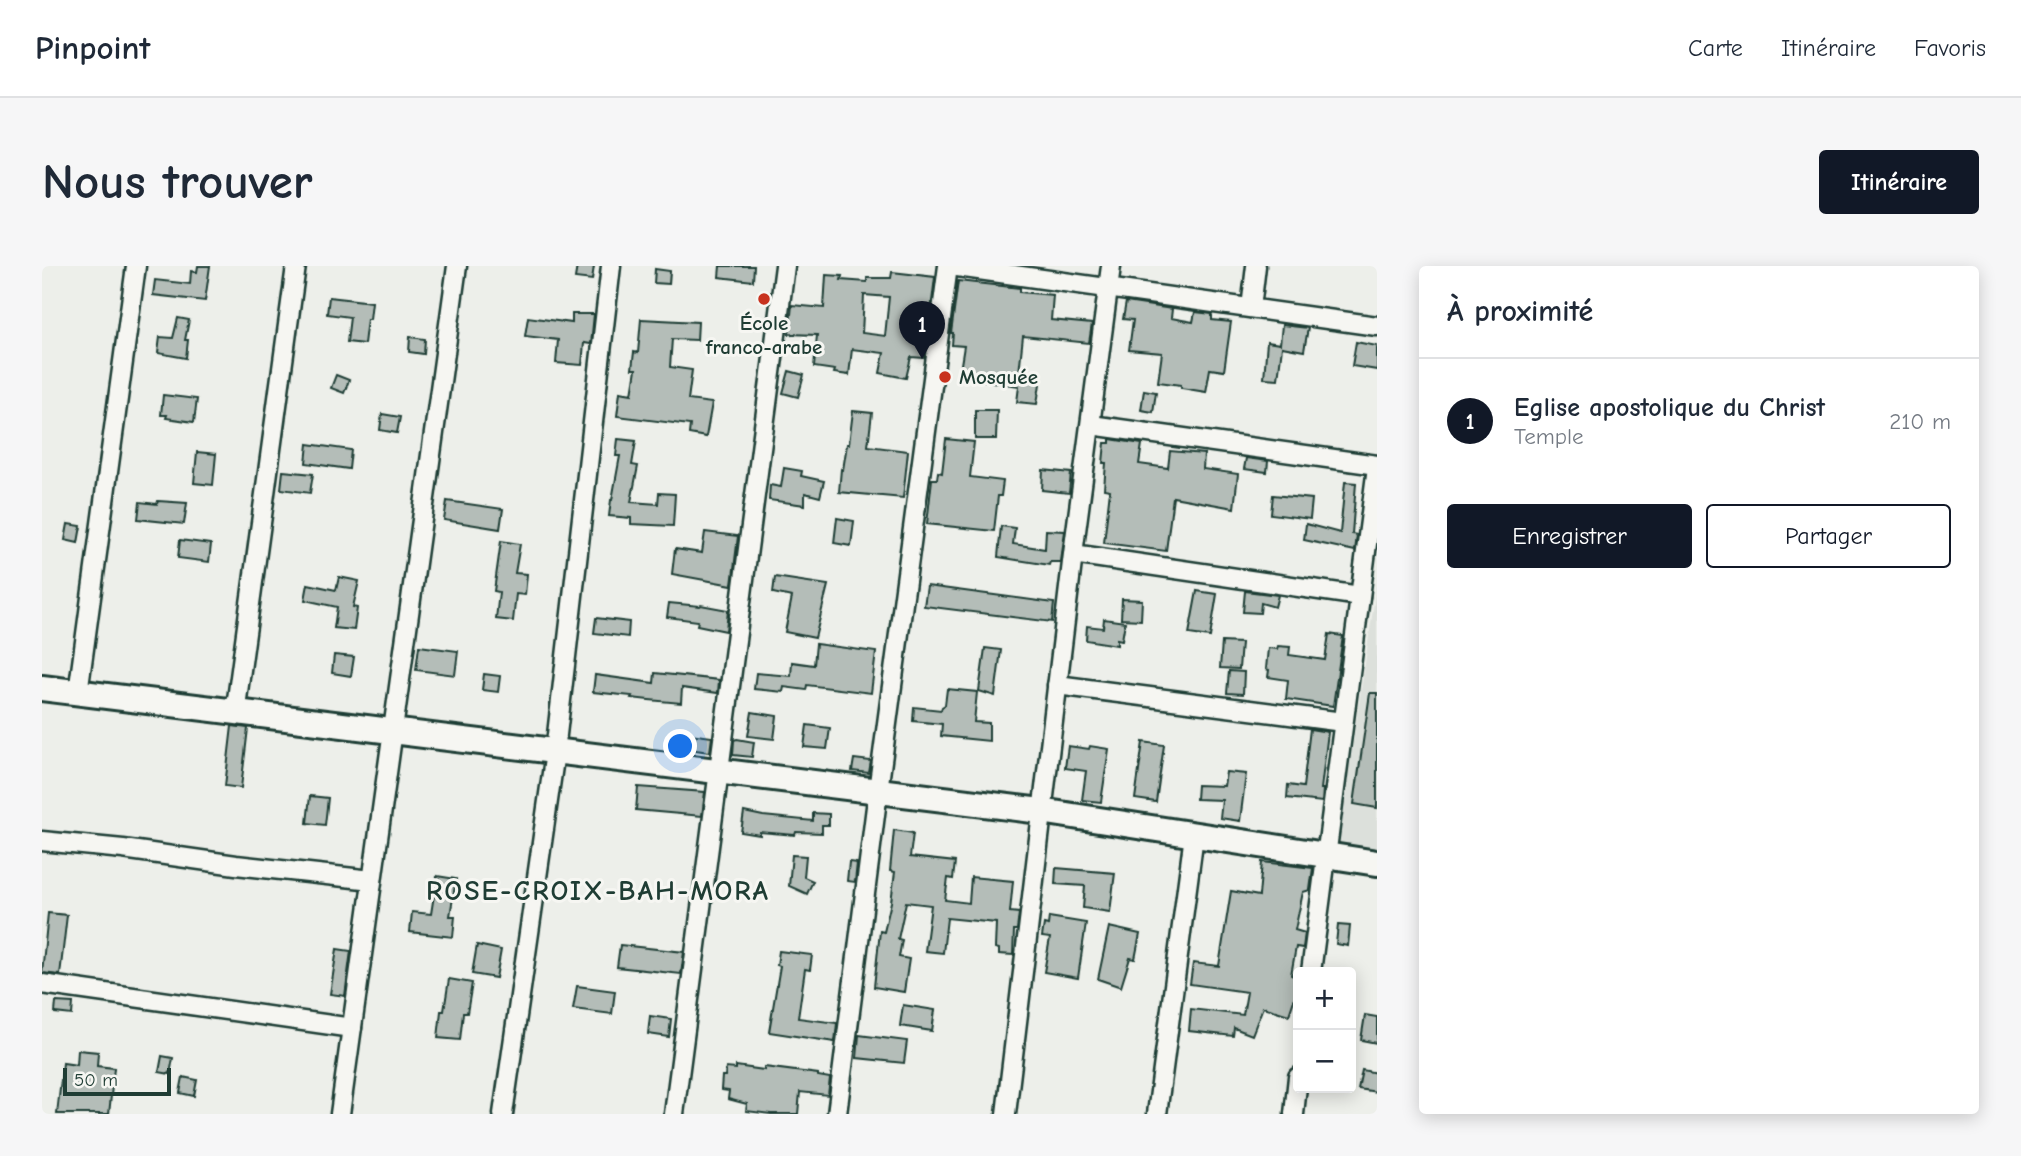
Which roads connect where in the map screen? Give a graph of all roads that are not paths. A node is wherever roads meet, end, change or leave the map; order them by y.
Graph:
1 (136, 266) edge
2 (296, 266) edge
3 (457, 266) edge
4 (611, 266) edge
5 (785, 266) edge
6 (949, 266) edge
7 (1111, 266) edge
8 (1256, 266) edge
9 (1108, 288) junction
10 (1251, 308) junction
11 (1377, 326) edge
12 (1091, 425) junction
13 (1377, 466) edge
14 (1073, 554) junction
15 (1360, 596) junction
16 (1057, 685) junction
17 (42, 688) edge
18 (78, 693) junction
19 (235, 713) junction
20 (1343, 722) junction
21 (393, 732) junction
22 (555, 752) junction
23 (720, 772) junction
24 (878, 791) junction
25 (1041, 811) junction
26 (1194, 835) junction
27 (42, 841) edge
28 (1326, 855) junction
29 (1377, 863) edge
30 (372, 880) junction
31 (1312, 967) edge
32 (42, 984) edge
33 (352, 1028) junction
34 (1296, 1093) edge
35 (340, 1114) edge
36 (503, 1114) edge
37 (674, 1114) edge
38 (837, 1114) edge
39 (1006, 1114) edge
40 (1157, 1114) edge
41 (1294, 1114) edge

1 - 18 street
2 - 19 street
3 - 21 street
4 - 22 street
5 - 23 street
6 - 9 street
6 - 24 street
7 - 9 street
8 - 10 street
9 - 10 street
9 - 12 street
10 - 11 street
12 - 13 street
12 - 14 street
13 - 15 street
14 - 15 street
14 - 16 street
15 - 20 street
16 - 20 street
16 - 25 street
17 - 18 street
18 - 19 street
19 - 21 street
20 - 28 street
21 - 22 street
21 - 30 street
22 - 23 street
22 - 36 street
23 - 24 street
23 - 37 street
24 - 25 street
24 - 38 street
25 - 26 street
25 - 39 street
26 - 28 street
26 - 40 street
27 - 30 street
28 - 29 street
28 - 31 street
30 - 33 street
32 - 33 street
33 - 35 street
34 - 41 street

